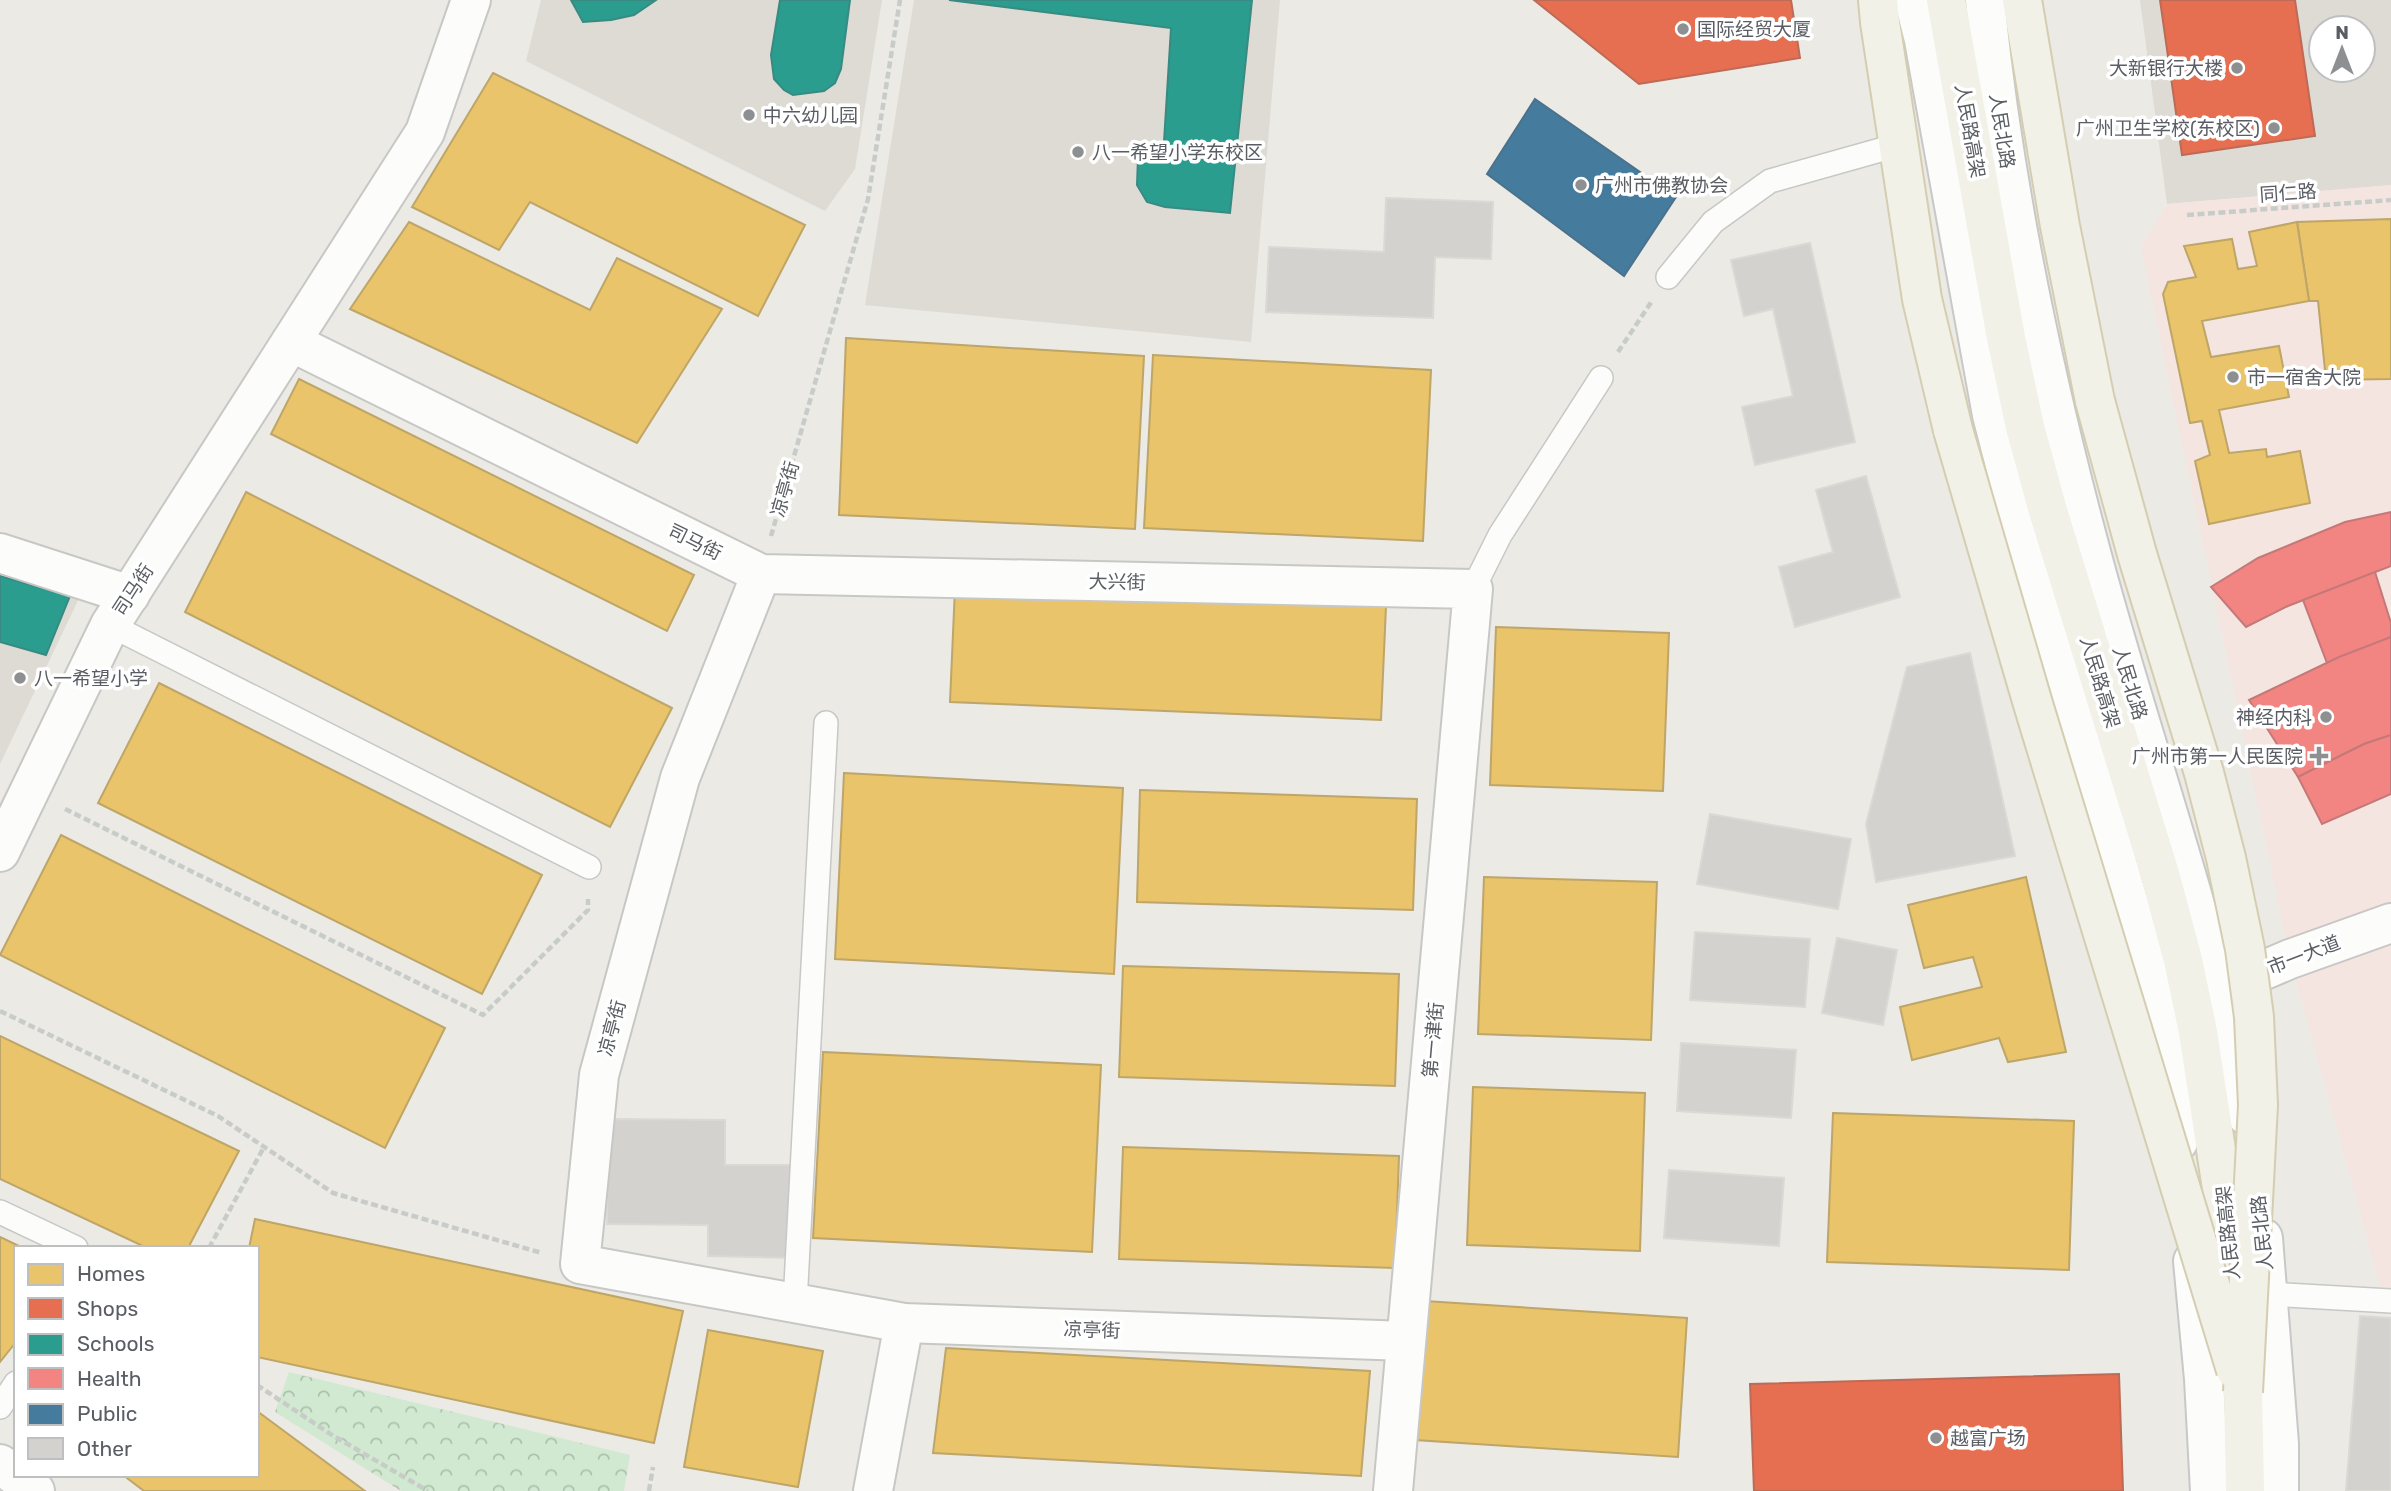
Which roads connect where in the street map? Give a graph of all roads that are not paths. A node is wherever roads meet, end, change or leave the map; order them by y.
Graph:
1 (471, 0) edge
2 (1878, 0) edge
3 (1914, 0) edge
4 (1946, 0) edge
5 (1985, 0) edge
6 (2022, 0) edge
7 (1898, 145) junction
8 (1668, 277) road end
9 (291, 342) junction
10 (1601, 378) road end
11 (0, 553) edge
12 (761, 574) junction
13 (1473, 589) junction
14 (120, 610) junction
15 (826, 723) dead end
16 (0, 852) edge
17 (589, 867) road end
18 (2391, 923) edge
19 (2218, 989) junction
20 (0, 1212) edge
21 (72, 1246) edge
22 (2268, 1294) junction
23 (2391, 1301) edge
24 (794, 1303) junction
25 (904, 1323) junction
26 (1406, 1341) junction
27 (14, 1386) edge
28 (2243, 1392) junction
29 (0, 1407) edge
30 (0, 1464) edge
31 (14, 1475) edge
32 (17, 1477) edge
33 (35, 1491) edge
34 (873, 1491) edge
35 (1393, 1491) edge
36 (2210, 1491) edge
37 (2245, 1491) edge
38 (2279, 1491) edge

1 - 9 street, 司马街
2 - 7 main road
3 - 36 street
4 - 28 main road, 人民路高架, bridge
5 - 19 street, 人民北路
6 - 28 main road, bridge
7 - 8 lane
7 - 28 main road, bridge
9 - 12 street, 司马街
9 - 14 street, 司马街
10 - 13 lane
11 - 14 street
12 - 13 street, 大兴街
12 - 24 street, 凉亭街
13 - 26 street, 第一津街
14 - 16 street, 司马街
14 - 17 lane
15 - 24 lane
18 - 19 street, 市一大道
19 - 22 street, 人民北路
20 - 21 lane
22 - 23 lane
22 - 38 street, 人民北路
24 - 25 street, 凉亭街
25 - 26 street, 凉亭街
25 - 34 street
26 - 35 street, 第一津街
27 - 29 lane
28 - 37 main road, 人民路高架
30 - 31 street
32 - 33 street

